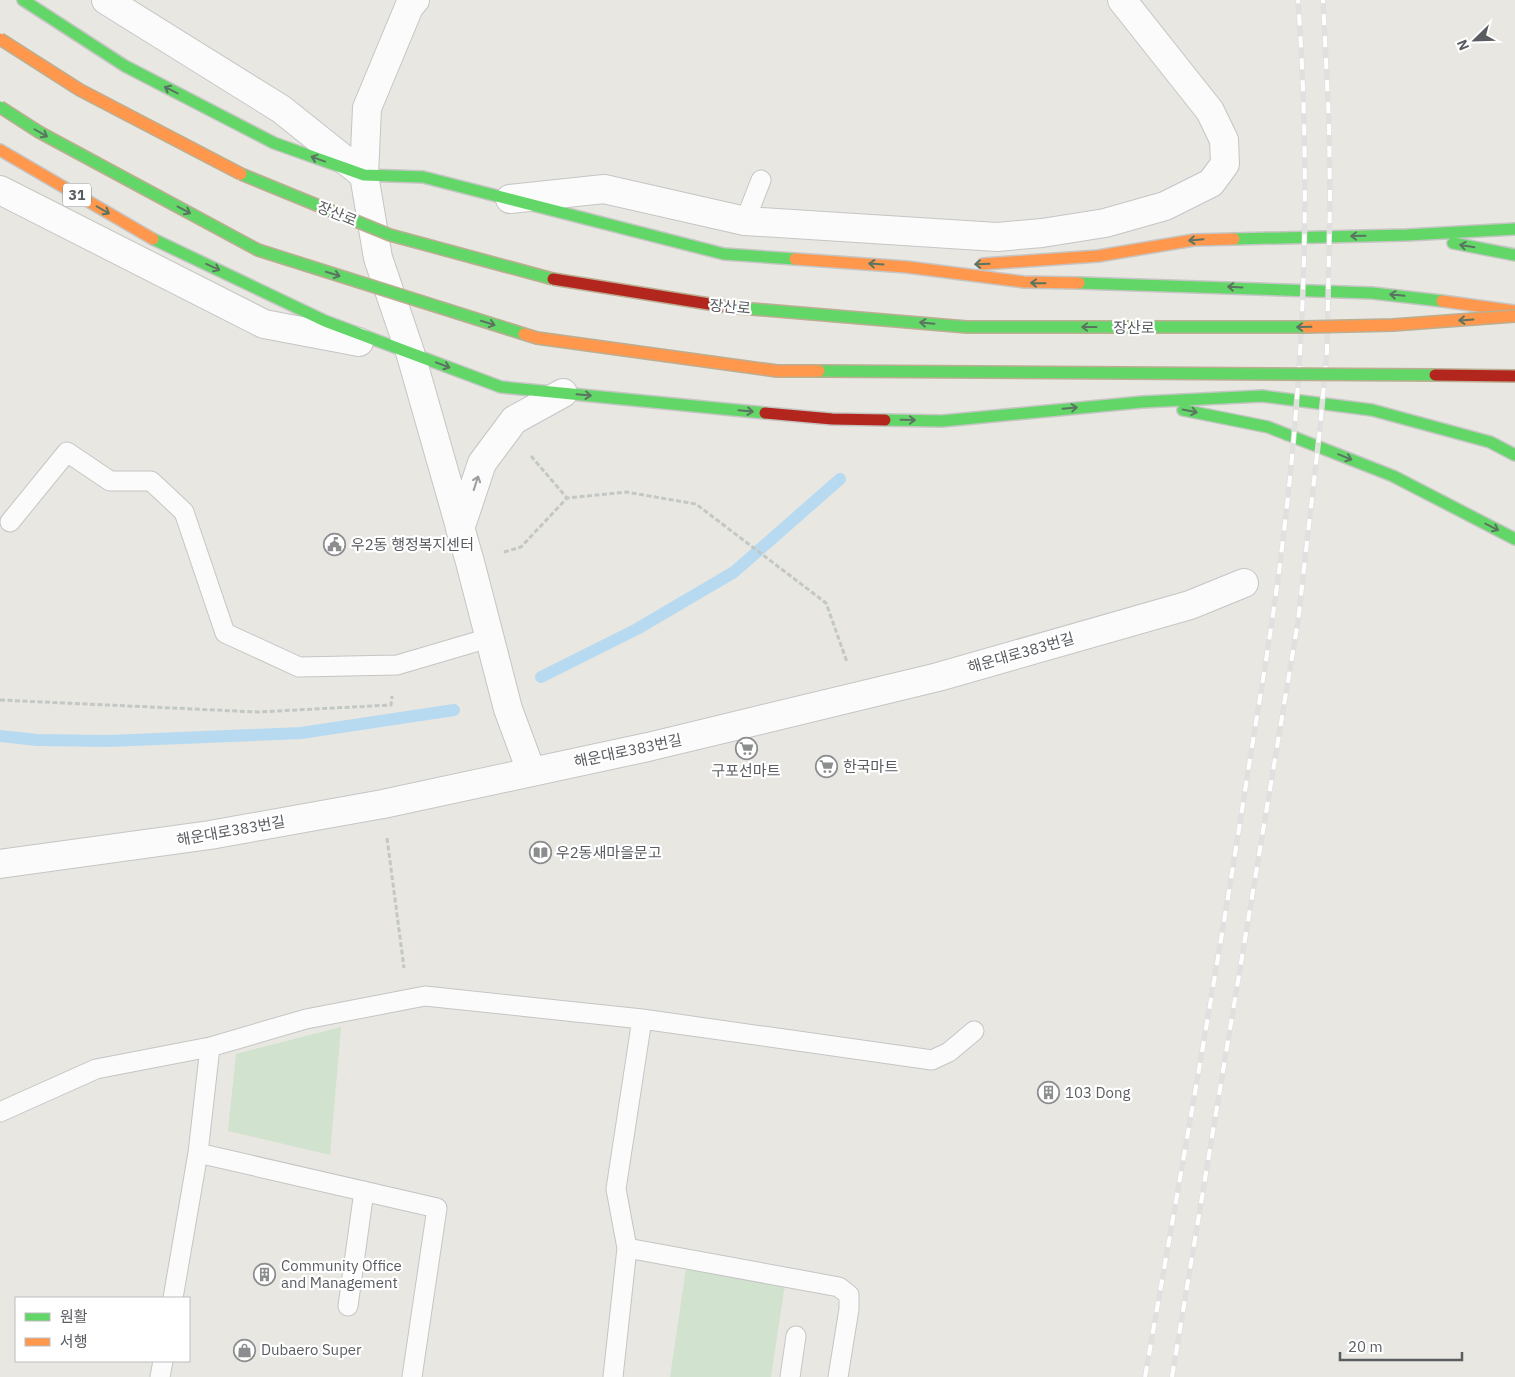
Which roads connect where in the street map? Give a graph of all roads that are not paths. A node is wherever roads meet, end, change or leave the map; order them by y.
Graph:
1 (23, 0) edge
2 (106, 0) edge
3 (415, 0) edge
4 (1122, 0) edge
5 (0, 39) edge
6 (0, 107) edge
7 (0, 150) edge
8 (364, 175) junction
9 (761, 180) dead end
10 (0, 190) edge
11 (506, 199) junction
12 (745, 221) junction
13 (1515, 229) edge
14 (1407, 235) junction
15 (1515, 255) edge
16 (906, 267) junction
17 (1515, 310) edge
18 (1515, 316) edge
19 (410, 352) junction
20 (1515, 376) edge
21 (563, 393) junction
22 (1142, 402) junction
23 (1515, 455) edge
24 (10, 522) dead end
25 (460, 529) junction
26 (1515, 539) edge
27 (1244, 583) dead end
28 (489, 638) junction
29 (530, 771) junction
30 (0, 864) edge
31 (642, 1019) junction
32 (974, 1032) dead end
33 (210, 1048) junction
34 (0, 1112) edge
35 (198, 1153) junction
36 (364, 1191) junction
37 (627, 1248) junction
38 (173, 1297) edge
39 (348, 1306) dead end
40 (796, 1336) dead end
41 (163, 1362) edge
42 (160, 1377) edge
43 (412, 1377) edge
44 (613, 1377) edge
45 (790, 1377) edge
46 (838, 1377) edge

8 -> 1 main road
2 - 8 street
3 - 8 street
4 - 12 street
18 -> 5 main road, 장산로, bridge
6 -> 20 main road, bridge
7 -> 19 main road, 31
8 - 11 main road
8 - 19 street
9 - 12 lane
10 - 19 street
11 - 12 street
16 -> 11 main road
13 - 14 main road
15 -> 14 main road
14 -> 16 main road
17 -> 16 main road
19 -> 21 main road, 31
19 - 25 street
21 -> 22 main road, 31
25 -> 21 street
22 - 23 main road, 31
22 -> 26 main road
24 - 28 lane
25 - 28 street
27 - 29 street, 해운대로383번길
28 - 29 street
29 - 30 street, 해운대로383번길
31 - 32 lane
31 - 33 lane
31 - 37 lane
33 - 34 lane
33 - 35 lane
35 - 36 lane
35 - 38 lane
36 - 39 lane
36 - 43 lane
37 - 44 lane
37 - 46 lane
40 - 45 lane
41 - 42 lane

